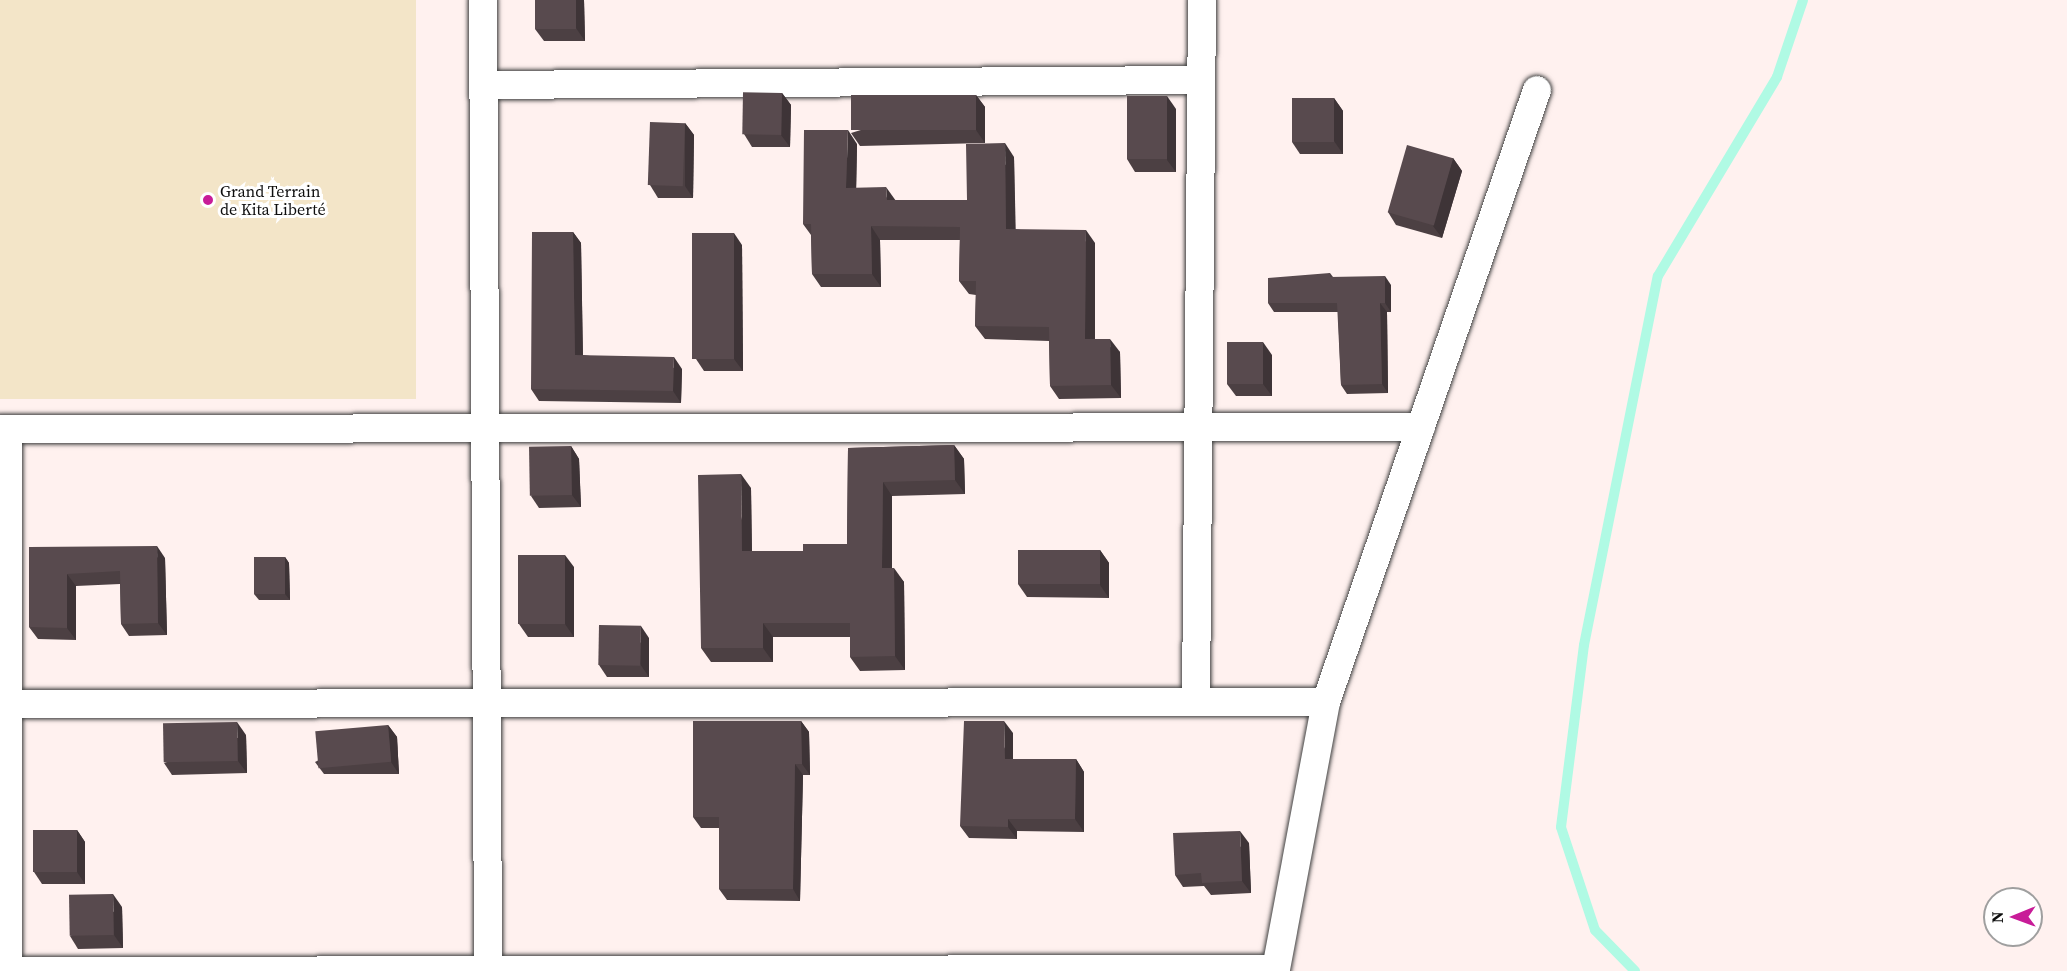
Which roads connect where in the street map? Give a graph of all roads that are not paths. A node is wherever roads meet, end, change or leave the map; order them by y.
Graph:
1 (483, 0) edge
2 (1202, 0) edge
3 (1201, 80) junction
4 (483, 85) junction
5 (1537, 90) dead end
6 (1199, 427) junction
7 (1421, 427) junction
8 (485, 428) junction
9 (4, 429) edge
10 (1196, 702) junction
11 (1326, 702) junction
12 (486, 703) junction
13 (4, 704) edge
14 (488, 970) edge
15 (0, 971) edge
16 (8, 971) edge

1 - 4 street
2 - 3 street
3 - 4 street
3 - 6 street
4 - 8 street
5 - 7 street
6 - 7 street
6 - 8 street
6 - 10 street
7 - 11 street
8 - 9 street
8 - 12 street
9 - 13 street
10 - 11 street
10 - 12 street
11 - 14 street
12 - 13 street
12 - 14 street
13 - 16 street
14 - 16 street
15 - 16 street

